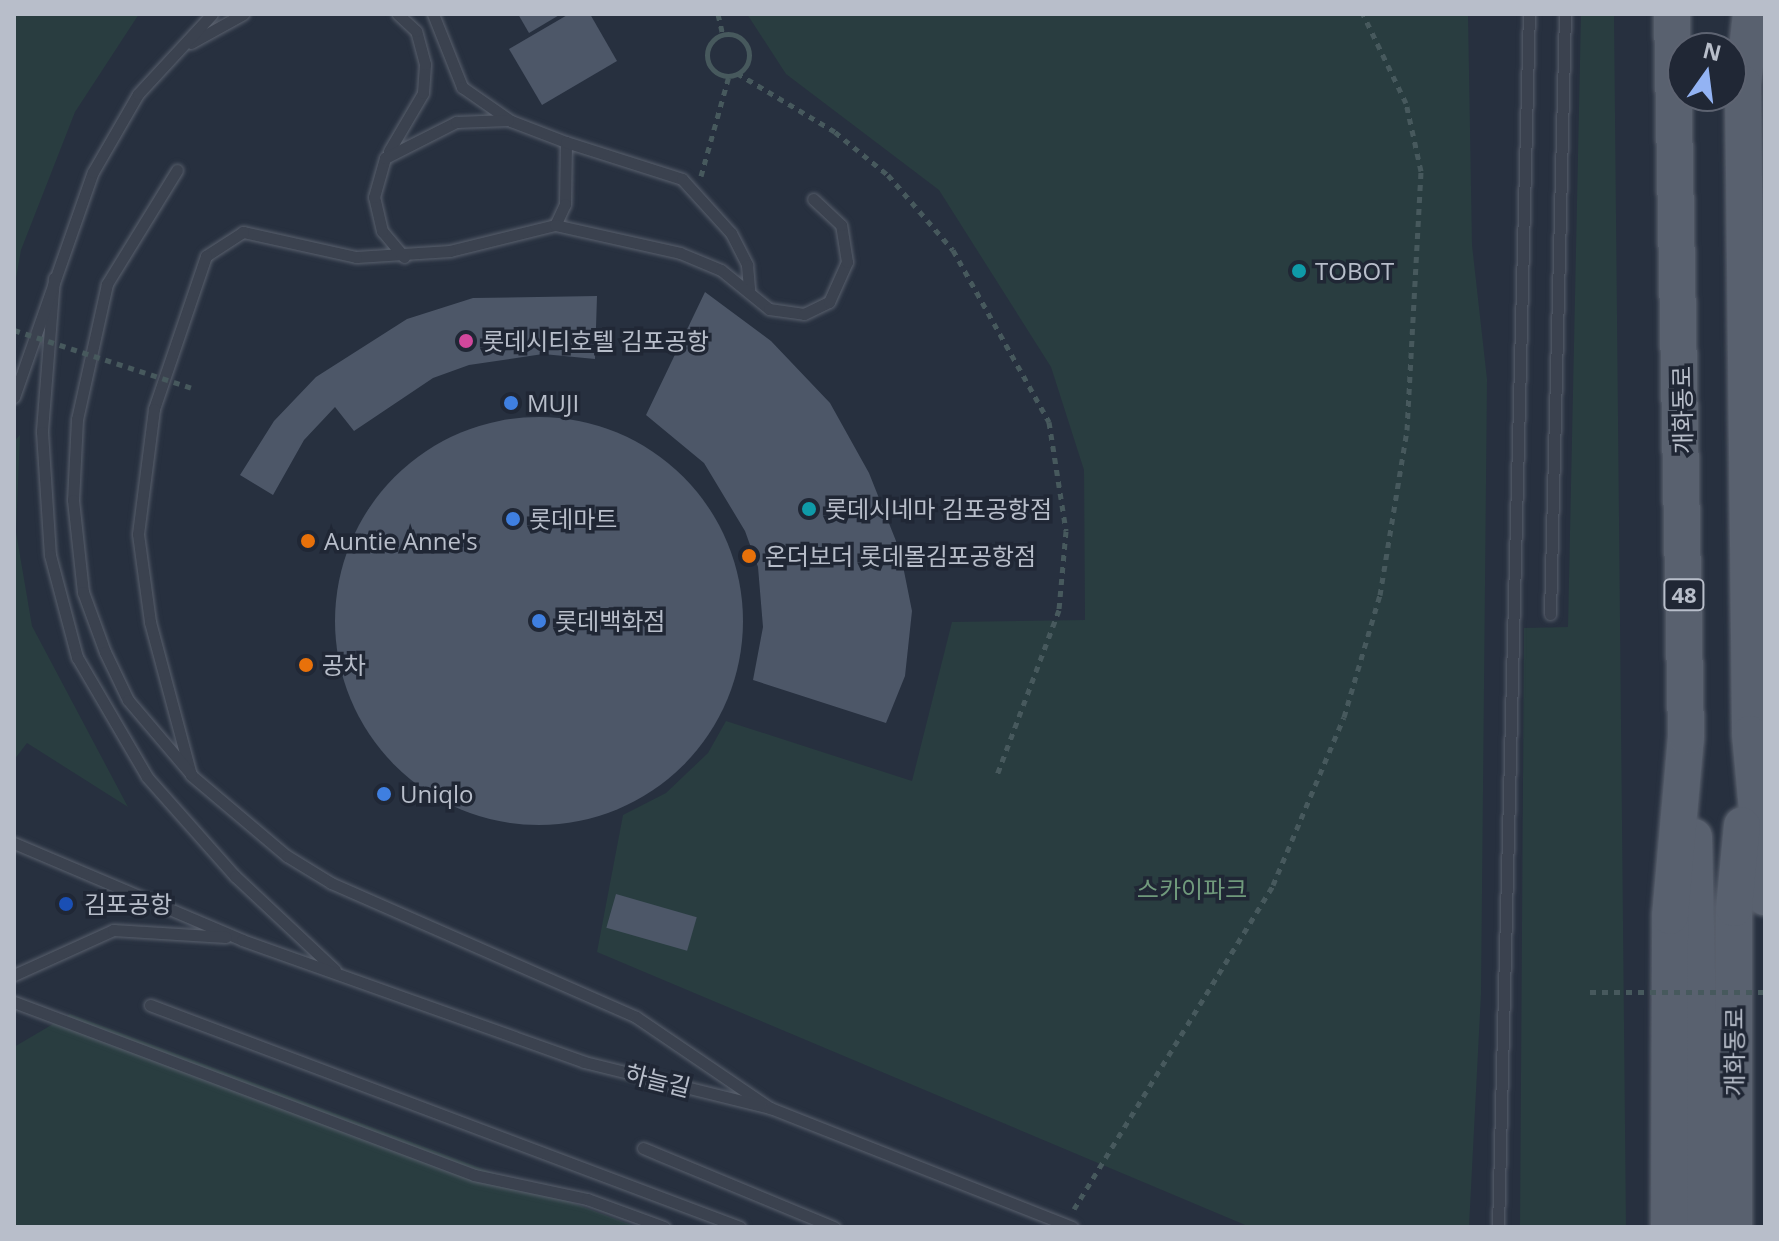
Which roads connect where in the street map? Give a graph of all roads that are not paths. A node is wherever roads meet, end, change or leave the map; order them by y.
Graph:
1 (212, 14) edge
2 (243, 14) edge
3 (398, 14) edge
4 (433, 14) edge
5 (1530, 14) edge
6 (1565, 14) edge
7 (1751, 14) edge
8 (183, 47) junction
9 (1747, 49) edge
10 (1678, 112) edge
11 (1743, 112) edge
12 (511, 121) junction
13 (566, 142) junction
14 (385, 158) junction
15 (177, 170) dead end
16 (813, 199) dead end
17 (555, 225) junction
18 (404, 257) junction
19 (54, 278) junction
20 (749, 290) junction
21 (18, 377) edge
22 (14, 397) edge
23 (1550, 614) dead end
24 (1750, 734) junction
25 (1686, 736) junction
26 (191, 775) junction
27 (14, 843) edge
28 (1765, 897) edge
29 (242, 940) junction
30 (339, 973) junction
31 (14, 975) edge
32 (14, 1002) edge
33 (150, 1005) dead end
34 (770, 1108) junction
35 (643, 1148) dead end
36 (1667, 1176) junction
37 (1068, 1225) edge
38 (664, 1227) edge
39 (740, 1227) edge
40 (834, 1227) edge
41 (1498, 1227) edge
42 (1662, 1227) edge
43 (1669, 1227) edge
44 (1703, 1227) edge
45 (1734, 1227) edge

1 - 8 lane
2 - 8 lane
3 - 14 lane
4 - 12 lane
5 - 41 lane
6 - 23 lane
7 - 9 main road, 개화동로
8 - 19 lane
10 - 25 main road, 개화동로 / 48
11 - 24 main road, 개화동로
12 - 13 lane
12 - 14 lane
13 - 17 lane
13 - 20 lane
14 - 18 lane
15 - 26 lane
16 - 20 lane
17 - 18 lane
17 - 20 lane
18 - 26 lane
19 - 21 lane
19 - 30 lane
21 - 22 lane
24 - 28 main road, 개화동로
24 - 45 main road, 개화동로
25 - 36 main road, 개화동로 / 48
25 - 44 main road, 개화동로
26 - 34 lane
27 - 29 lane, 하늘길
29 - 30 lane, 하늘길
29 - 31 lane, 하늘길
30 - 34 lane, 하늘길
32 - 38 lane
33 - 39 lane
34 - 37 lane, 하늘길
35 - 40 lane
36 - 42 main road
36 - 43 main road, 개화동로 / 48

